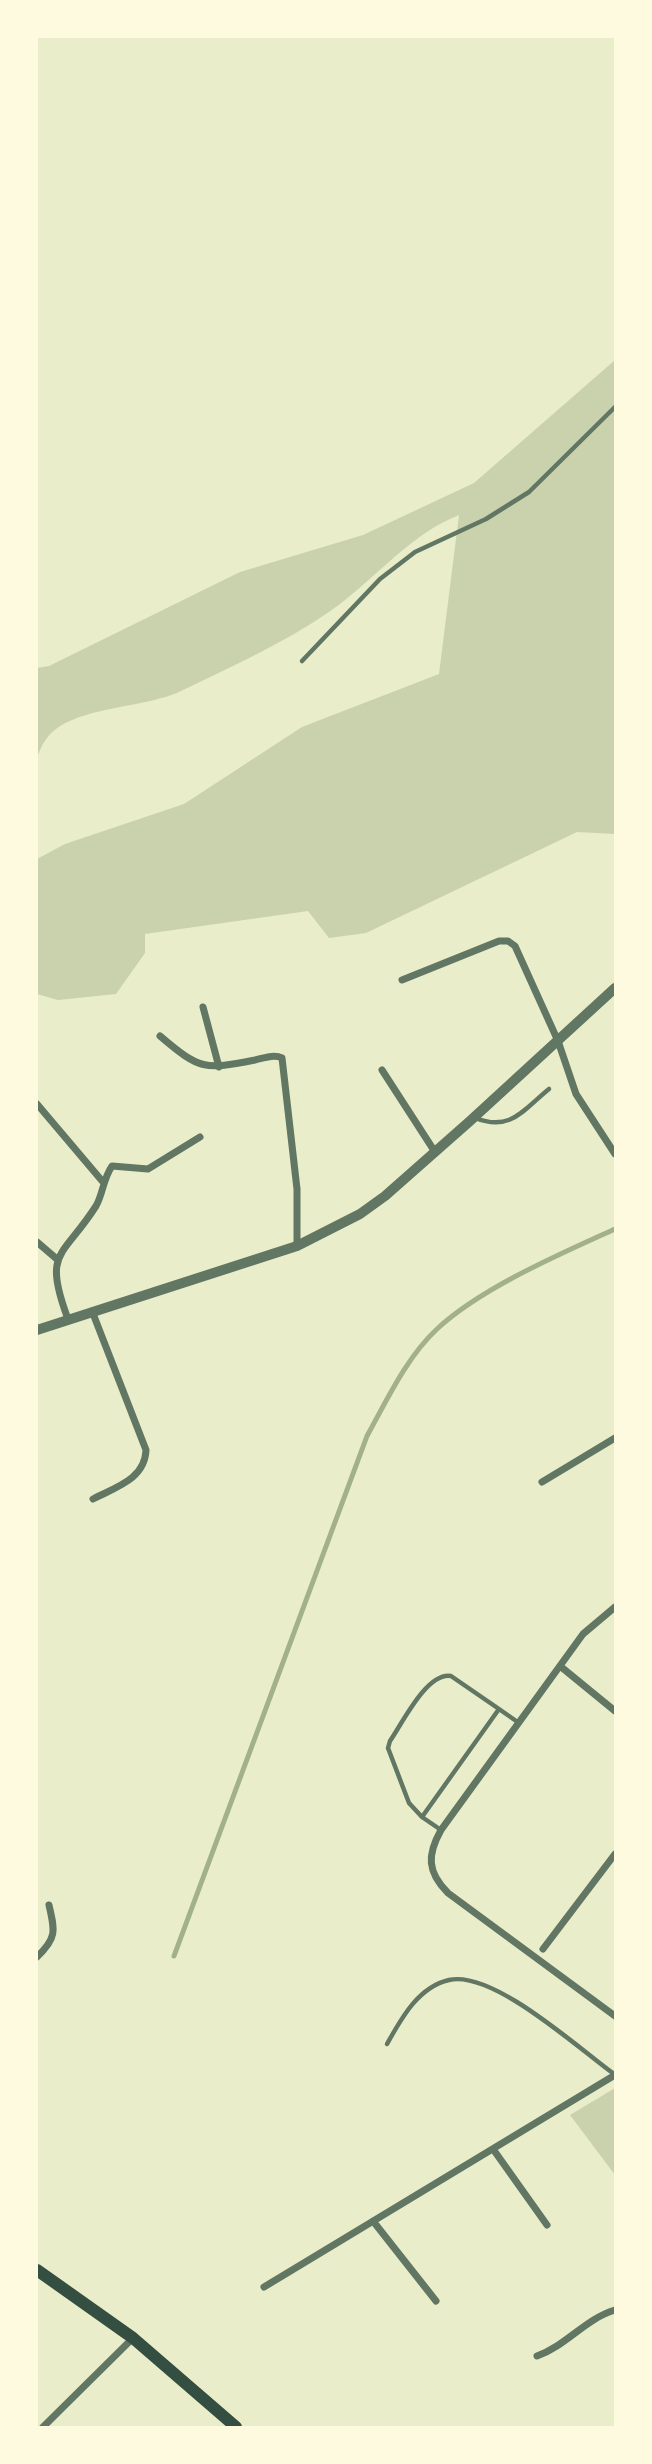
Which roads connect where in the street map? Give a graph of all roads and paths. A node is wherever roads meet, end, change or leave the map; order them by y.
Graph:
1 (615, 407) edge
2 (302, 661) dead end
3 (402, 980) dead end
4 (615, 988) edge
5 (203, 1007) dead end
6 (160, 1037) dead end
7 (558, 1041) junction
8 (219, 1067) junction
9 (382, 1070) dead end
10 (549, 1089) dead end
11 (37, 1104) edge
12 (474, 1117) junction
13 (200, 1137) dead end
14 (435, 1152) junction
15 (615, 1154) edge
16 (103, 1182) junction
17 (37, 1242) edge
18 (297, 1246) junction
19 (58, 1260) junction
20 (92, 1311) junction
21 (68, 1319) junction
22 (37, 1330) edge
23 (615, 1438) edge
24 (542, 1482) dead end
25 (93, 1499) dead end
26 (615, 1607) edge
27 (560, 1666) junction
28 (499, 1709) junction
29 (615, 1711) edge
30 (519, 1723) junction
31 (422, 1817) junction
32 (441, 1830) junction
33 (615, 1854) edge
34 (49, 1905) dead end
35 (543, 1949) dead end
36 (37, 1957) edge
37 (615, 2016) edge
38 (387, 2044) dead end
39 (615, 2075) edge
40 (493, 2149) junction
41 (373, 2221) junction
42 (547, 2225) dead end
43 (37, 2270) edge
44 (264, 2287) dead end
45 (436, 2301) dead end
46 (615, 2310) edge
47 (133, 2338) junction
48 (537, 2356) dead end
49 (43, 2427) edge
50 (236, 2427) edge

1 - 2 lane
3 - 7 street
4 - 7 street
5 - 8 street
6 - 8 street
7 - 12 street
7 - 15 street
8 - 18 street
9 - 14 street
10 - 12 lane
11 - 16 street
12 - 14 street
13 - 16 street
14 - 18 street
16 - 19 street
17 - 19 street
18 - 20 street
19 - 21 street
20 - 21 street
20 - 25 street
21 - 22 street
23 - 24 street
26 - 27 street
27 - 29 street
27 - 30 street
28 - 30 lane
28 - 31 lane
28 - 31 lane
30 - 32 street
31 - 32 lane
32 - 37 street
33 - 35 street
34 - 36 street
38 - 39 lane
39 - 40 street
40 - 41 street
40 - 42 street
41 - 44 street
41 - 45 street
43 - 47 main road
46 - 48 street
47 - 49 street
47 - 50 main road

